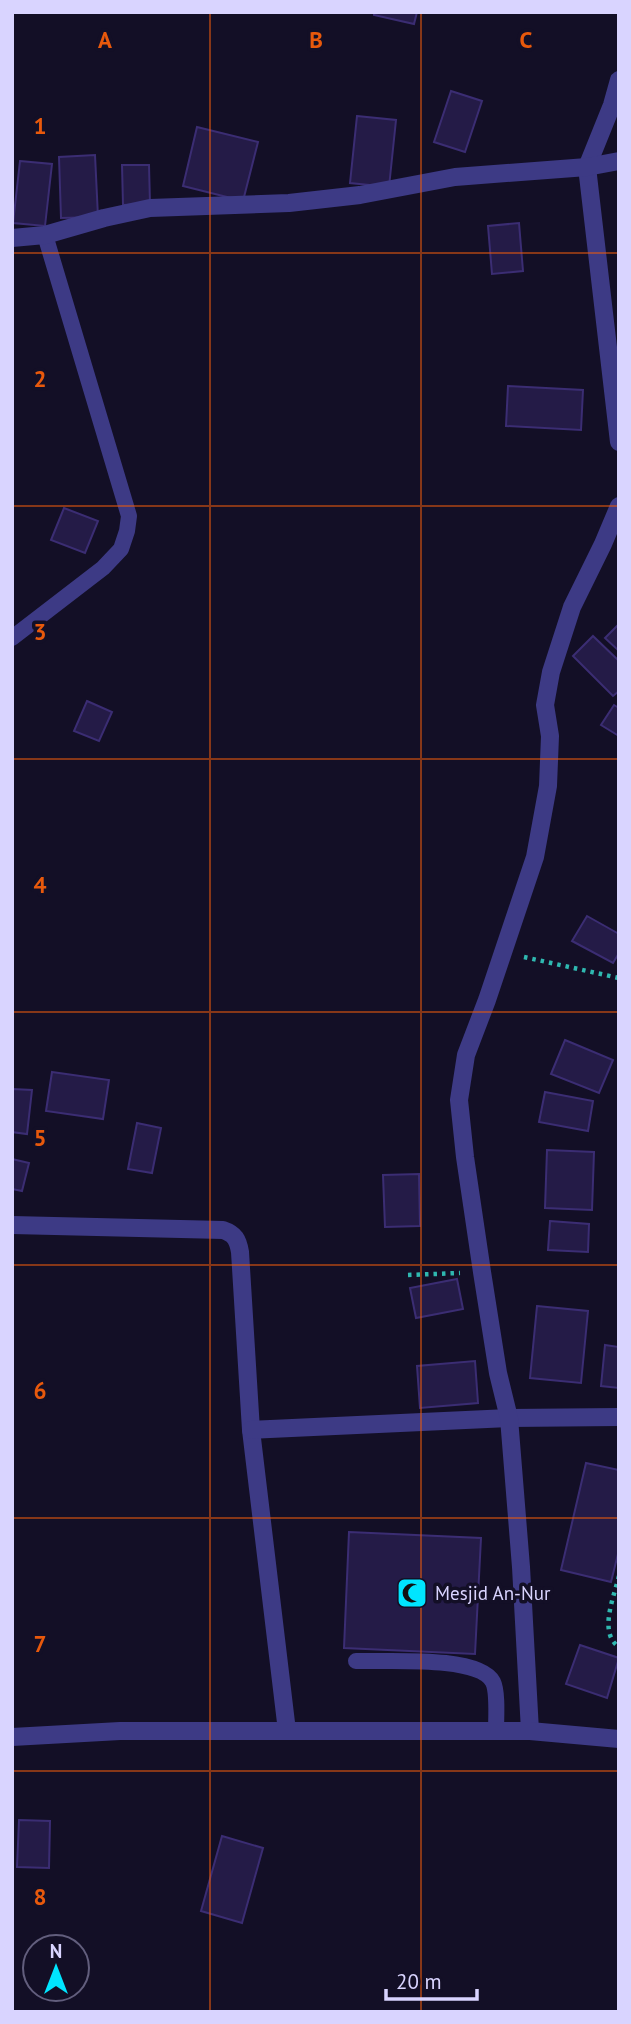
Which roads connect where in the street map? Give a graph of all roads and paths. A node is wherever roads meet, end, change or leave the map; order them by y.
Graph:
1 (619, 80) edge
2 (619, 161) edge
3 (587, 167) junction
4 (45, 235) junction
5 (12, 238) edge
6 (619, 442) edge
7 (619, 506) edge
8 (12, 638) edge
9 (503, 952) junction
10 (619, 978) edge
11 (12, 1225) edge
12 (482, 1272) junction
13 (408, 1275) dead end
14 (619, 1417) edge
15 (509, 1418) junction
16 (251, 1430) junction
17 (619, 1576) edge
18 (619, 1647) edge
19 (356, 1661) dead end
20 (287, 1731) junction
21 (530, 1731) junction
22 (496, 1732) junction
23 (12, 1737) edge
24 (619, 1739) edge

1 - 3 street
2 - 3 street
3 - 4 street
3 - 6 street
4 - 5 street
4 - 8 lane
7 - 9 street
9 - 10 path
9 - 12 street
11 - 16 street
12 - 13 path
12 - 15 street
14 - 15 street
15 - 16 street
15 - 21 street
16 - 20 street
17 - 18 path
19 - 22 lane
20 - 22 street
20 - 23 street
21 - 22 street
21 - 24 street

